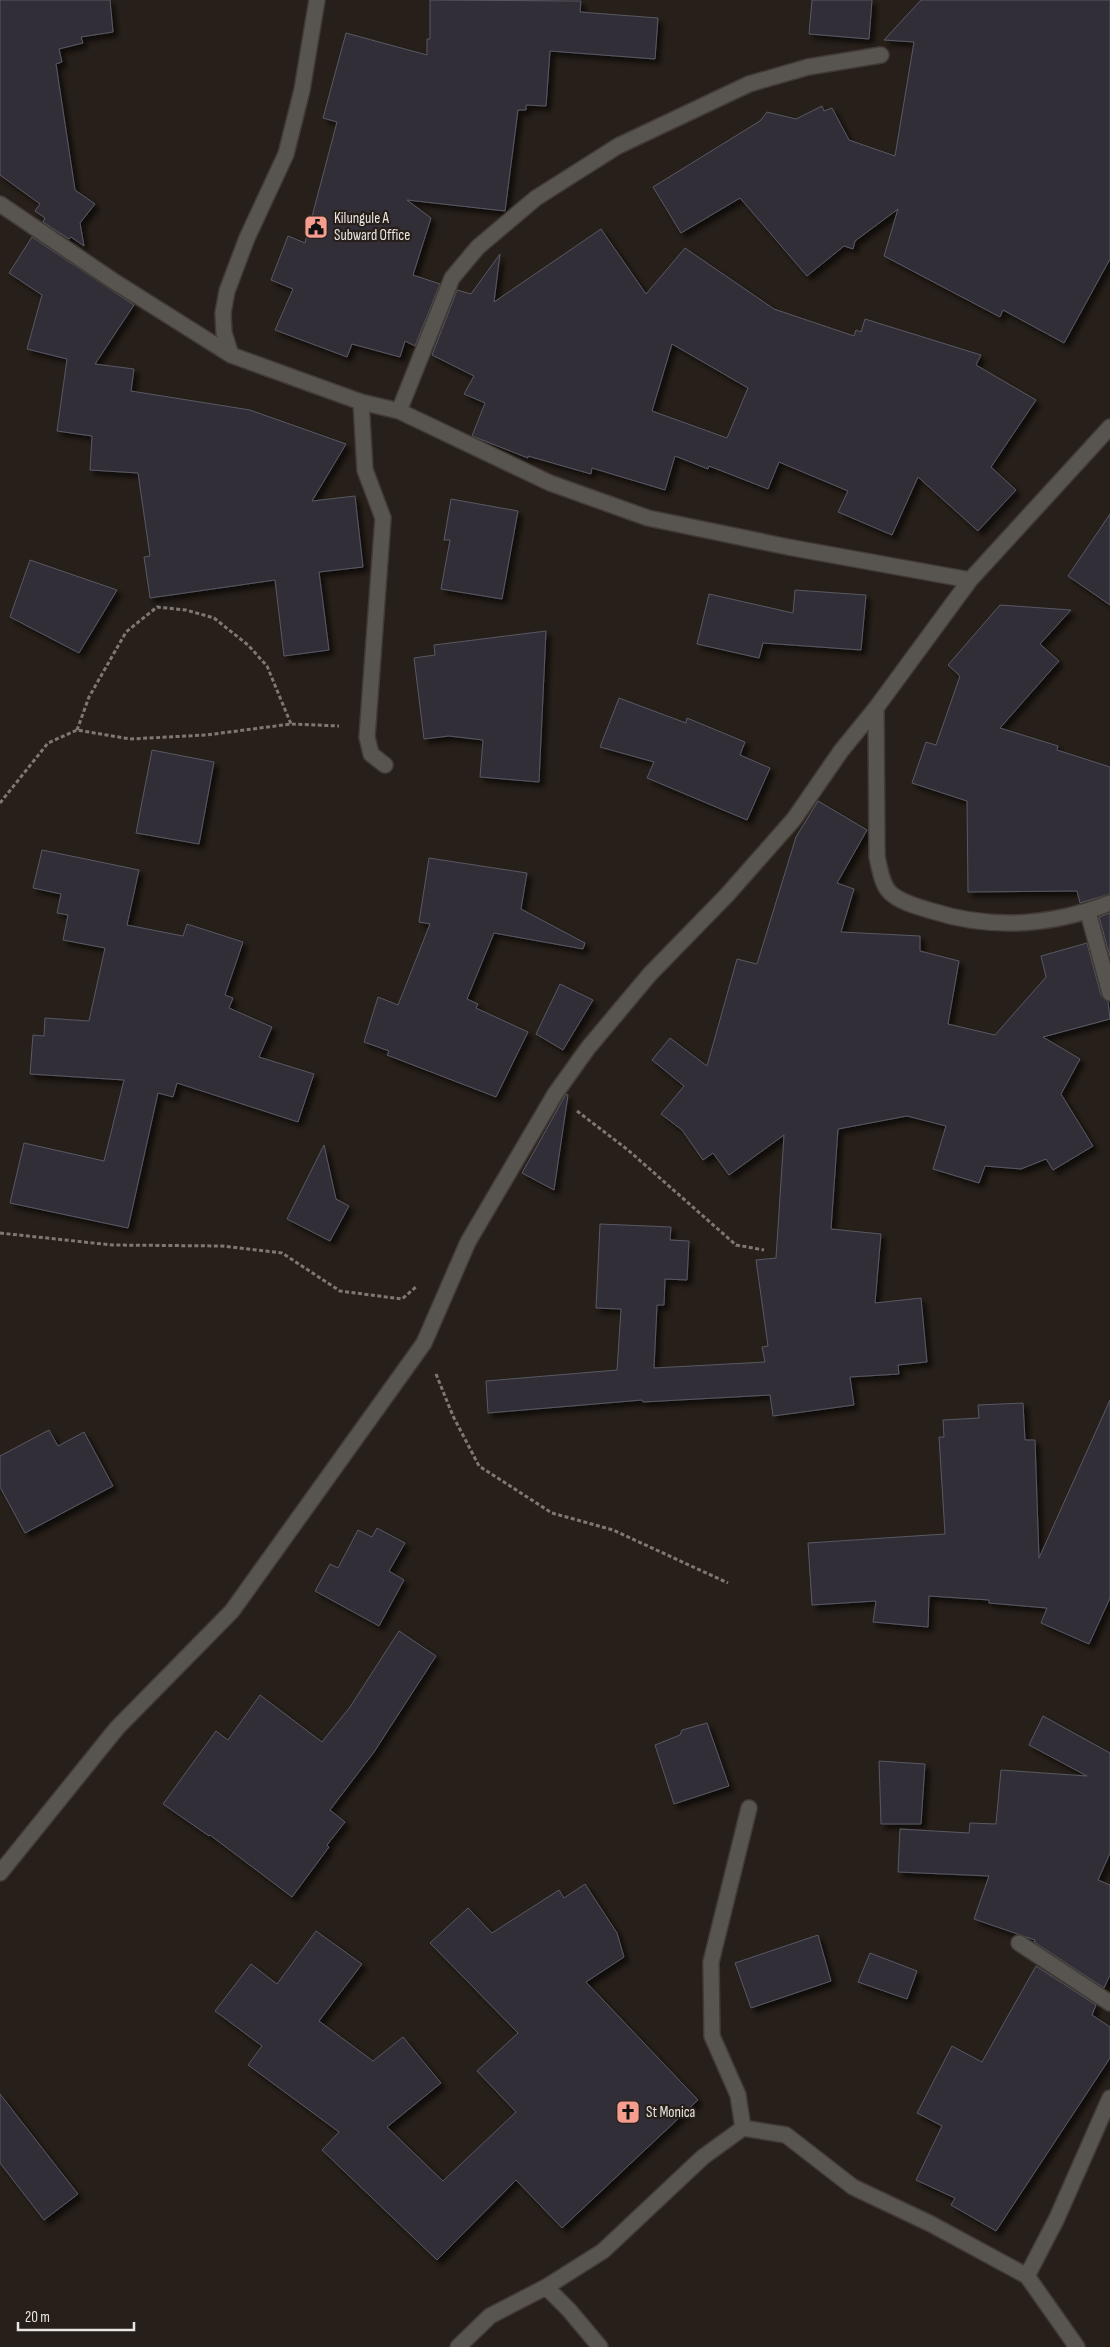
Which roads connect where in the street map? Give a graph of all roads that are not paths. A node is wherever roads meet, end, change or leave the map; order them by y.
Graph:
1 (317, 0) edge
2 (881, 55) dead end
3 (0, 204) edge
4 (231, 355) junction
5 (361, 402) junction
6 (399, 411) junction
7 (1110, 427) edge
8 (970, 580) junction
9 (876, 708) junction
10 (385, 765) dead end
11 (1110, 903) edge
12 (1088, 912) junction
13 (1110, 992) edge
14 (749, 1808) dead end
15 (0, 1873) edge
16 (1019, 1943) dead end
17 (1110, 2003) edge
18 (1110, 2098) edge
19 (743, 2128) junction
20 (1027, 2276) junction
21 (546, 2287) junction
22 (458, 2347) edge
23 (600, 2347) edge
24 (1077, 2347) edge

1 - 4 street
2 - 6 street
3 - 4 street
4 - 5 street
5 - 6 street
5 - 10 street
6 - 8 street
7 - 8 street
8 - 9 street
9 - 12 street
9 - 15 street
11 - 12 street
12 - 13 street
14 - 19 street
16 - 17 street
18 - 20 street
19 - 20 street
19 - 21 street
20 - 24 street
21 - 22 street
21 - 23 street

